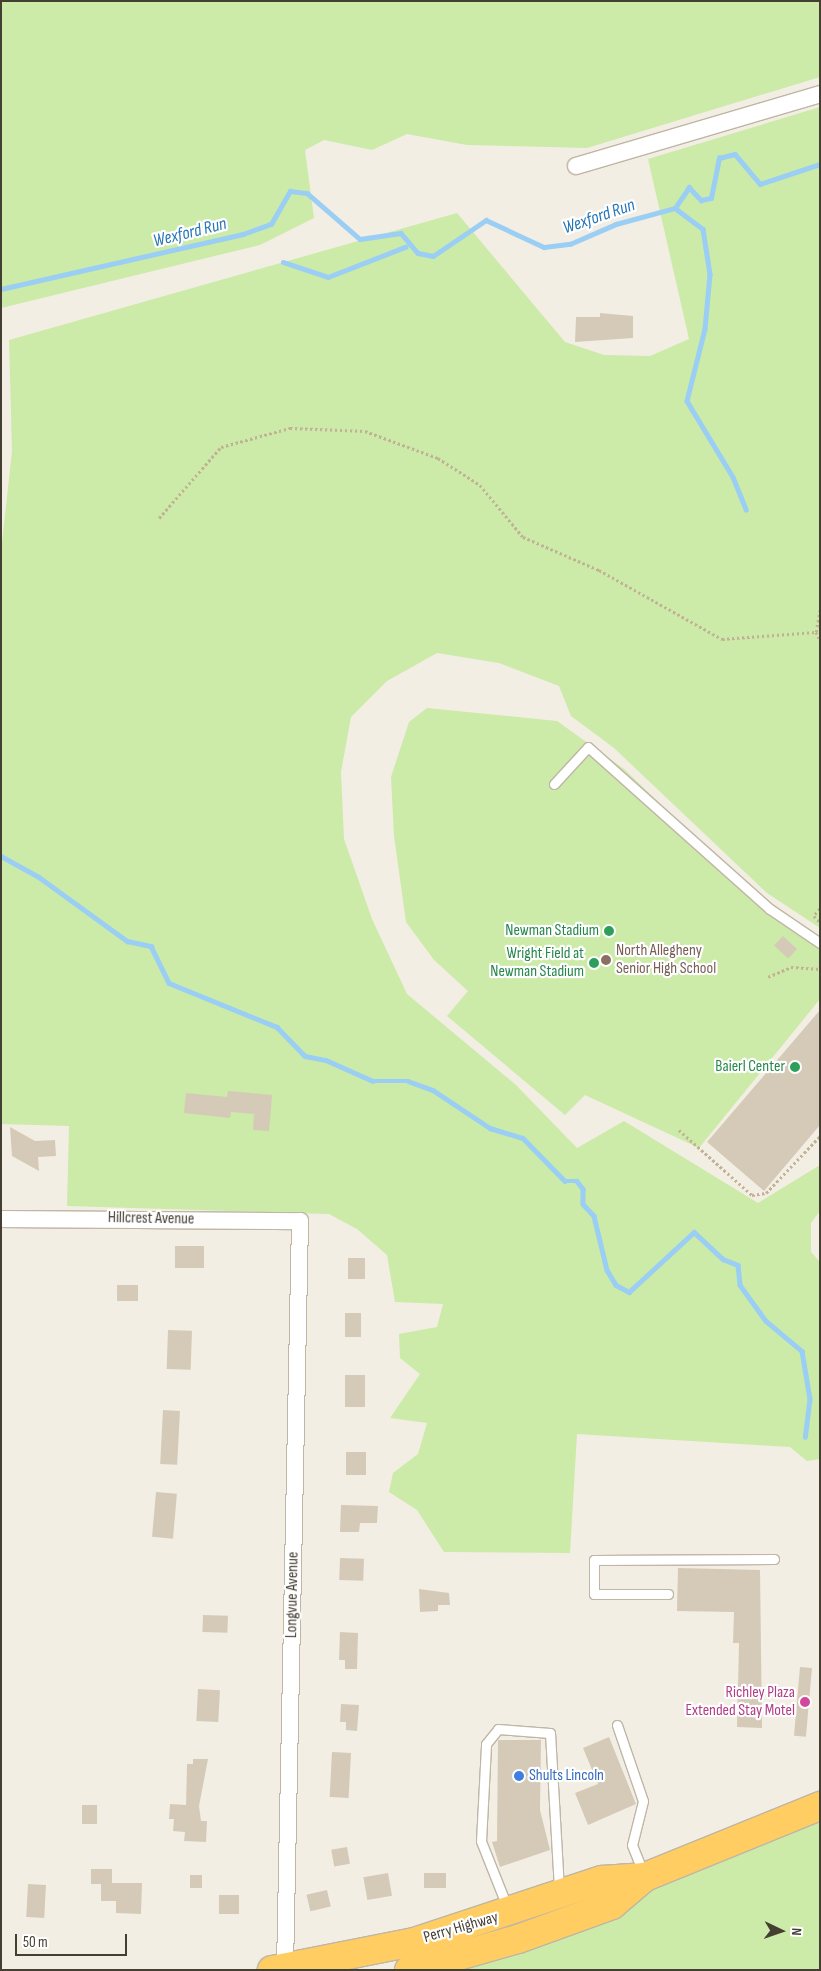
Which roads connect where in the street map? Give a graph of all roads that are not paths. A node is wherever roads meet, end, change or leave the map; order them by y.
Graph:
1 (820, 94) edge
2 (576, 166) dead end
3 (554, 784) dead end
4 (820, 943) edge
5 (1, 1219) edge
6 (300, 1221) joint
7 (774, 1558) dead end
8 (668, 1594) dead end
9 (617, 1725) dead end
10 (820, 1806) edge
11 (646, 1877) junction
12 (560, 1897) junction
13 (510, 1914) junction
14 (281, 1969) edge
15 (408, 1970) edge

1 - 2 street
3 - 4 lane
5 - 6 street, Hillcrest Avenue
6 - 14 street, Longvue Avenue
7 - 8 lane
9 - 11 lane
10 - 11 highway, Perry Highway
11 - 12 highway, Perry Highway
11 - 15 highway, Perry Highway
12 - 13 highway, Perry Highway
12 - 13 lane
13 - 14 highway, Perry Highway

